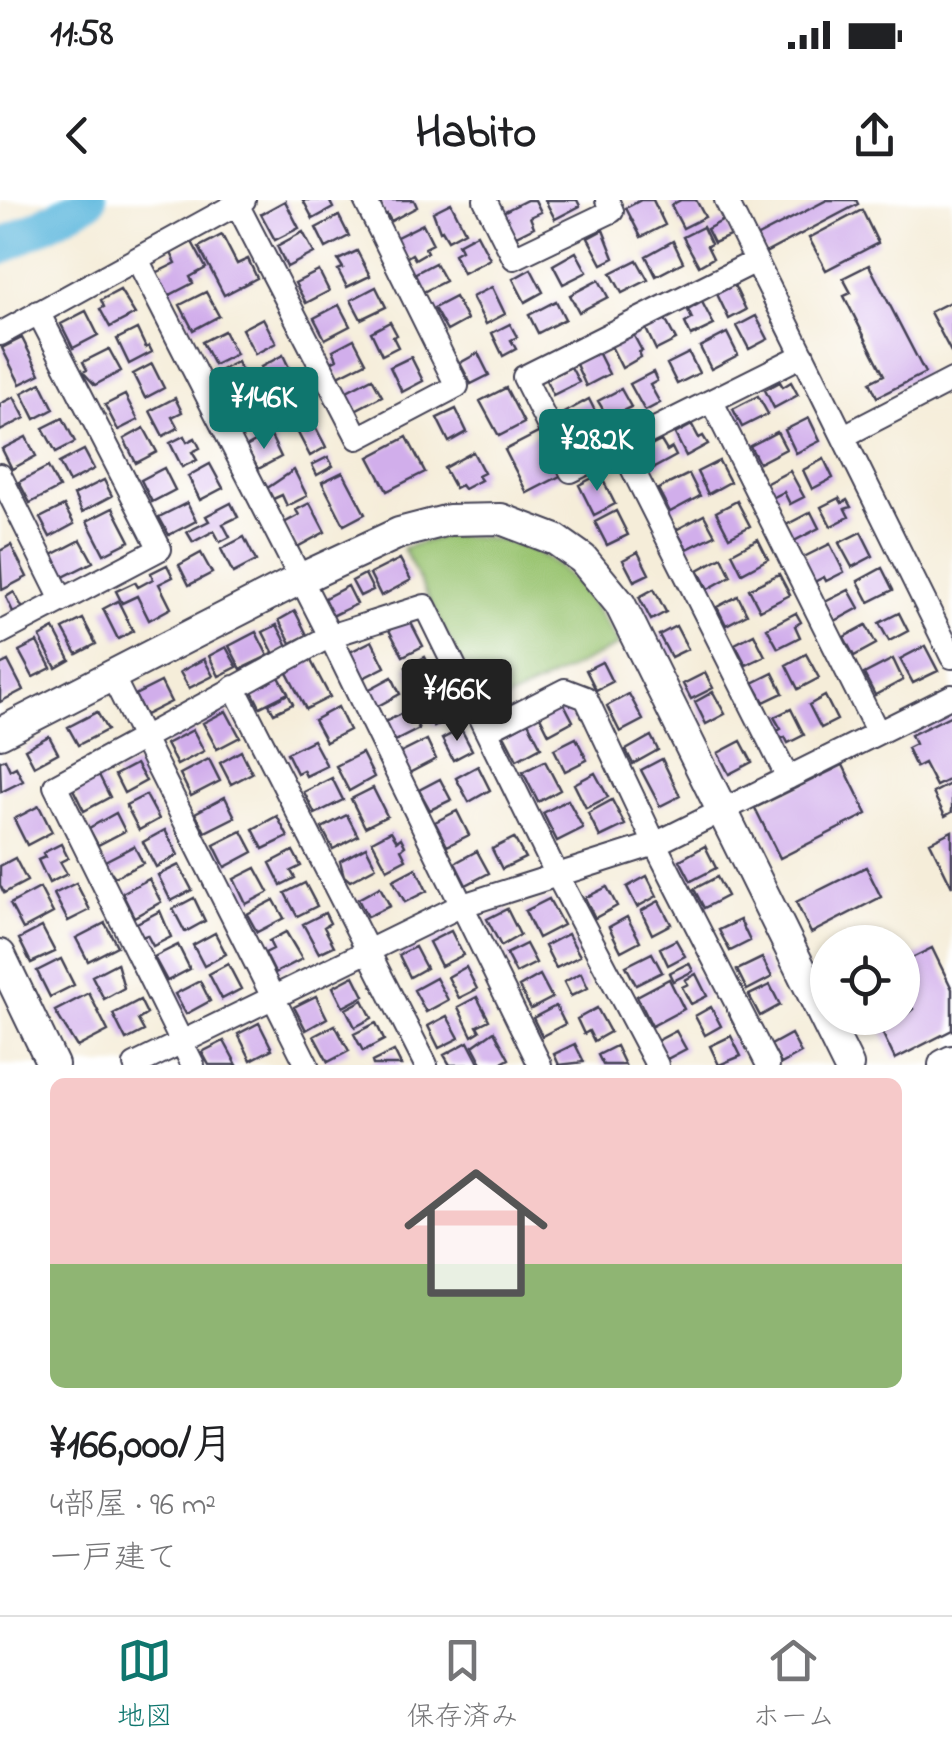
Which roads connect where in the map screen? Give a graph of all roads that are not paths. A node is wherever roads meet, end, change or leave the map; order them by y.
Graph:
1 (364, 200) edge
2 (485, 200) edge
3 (606, 200) edge
4 (726, 200) edge
5 (241, 202) edge
6 (137, 260) junction
7 (756, 261) junction
8 (38, 312) junction
9 (0, 334) edge
10 (803, 355) junction
11 (952, 380) edge
12 (712, 402) junction
13 (844, 436) junction
14 (621, 446) junction
15 (0, 475) edge
16 (300, 579) junction
17 (62, 600) junction
18 (0, 634) edge
19 (330, 636) junction
20 (952, 657) edge
21 (113, 678) junction
22 (234, 687) junction
23 (952, 696) edge
24 (487, 730) junction
25 (878, 733) junction
26 (0, 734) edge
27 (142, 737) junction
28 (788, 778) junction
29 (721, 810) junction
30 (655, 844) junction
31 (556, 875) junction
32 (460, 906) junction
33 (369, 951) junction
34 (0, 955) edge
35 (274, 1000) junction
36 (181, 1043) junction
37 (952, 1061) edge
38 (53, 1065) edge
39 (134, 1065) edge
40 (193, 1065) edge
41 (306, 1065) edge
42 (426, 1065) edge
43 (540, 1065) edge
44 (657, 1065) edge
45 (768, 1065) edge
46 (848, 1065) edge
47 (944, 1065) edge

1 - 5 street
2 - 3 street
4 - 7 street
5 - 6 street
6 - 8 street
6 - 16 street
7 - 10 street
7 - 14 street
8 - 9 street
8 - 17 street
10 - 12 street
10 - 13 street
11 - 13 street
12 - 14 street
12 - 25 street
13 - 20 street
14 - 28 street
15 - 17 street
16 - 19 street
16 - 21 street
16 - 29 street
17 - 18 street
19 - 22 street
19 - 24 street
19 - 32 street
21 - 26 street
21 - 27 street
22 - 27 street
22 - 33 street
23 - 25 street
24 - 30 street
24 - 31 street
25 - 28 street
27 - 35 street
27 - 36 street
28 - 29 street
29 - 30 street
29 - 46 street
30 - 31 street
30 - 45 street
31 - 32 street
31 - 44 street
32 - 33 street
32 - 43 street
33 - 35 street
33 - 42 street
34 - 38 street
35 - 36 street
35 - 41 street
36 - 39 street
36 - 40 street
37 - 47 street

